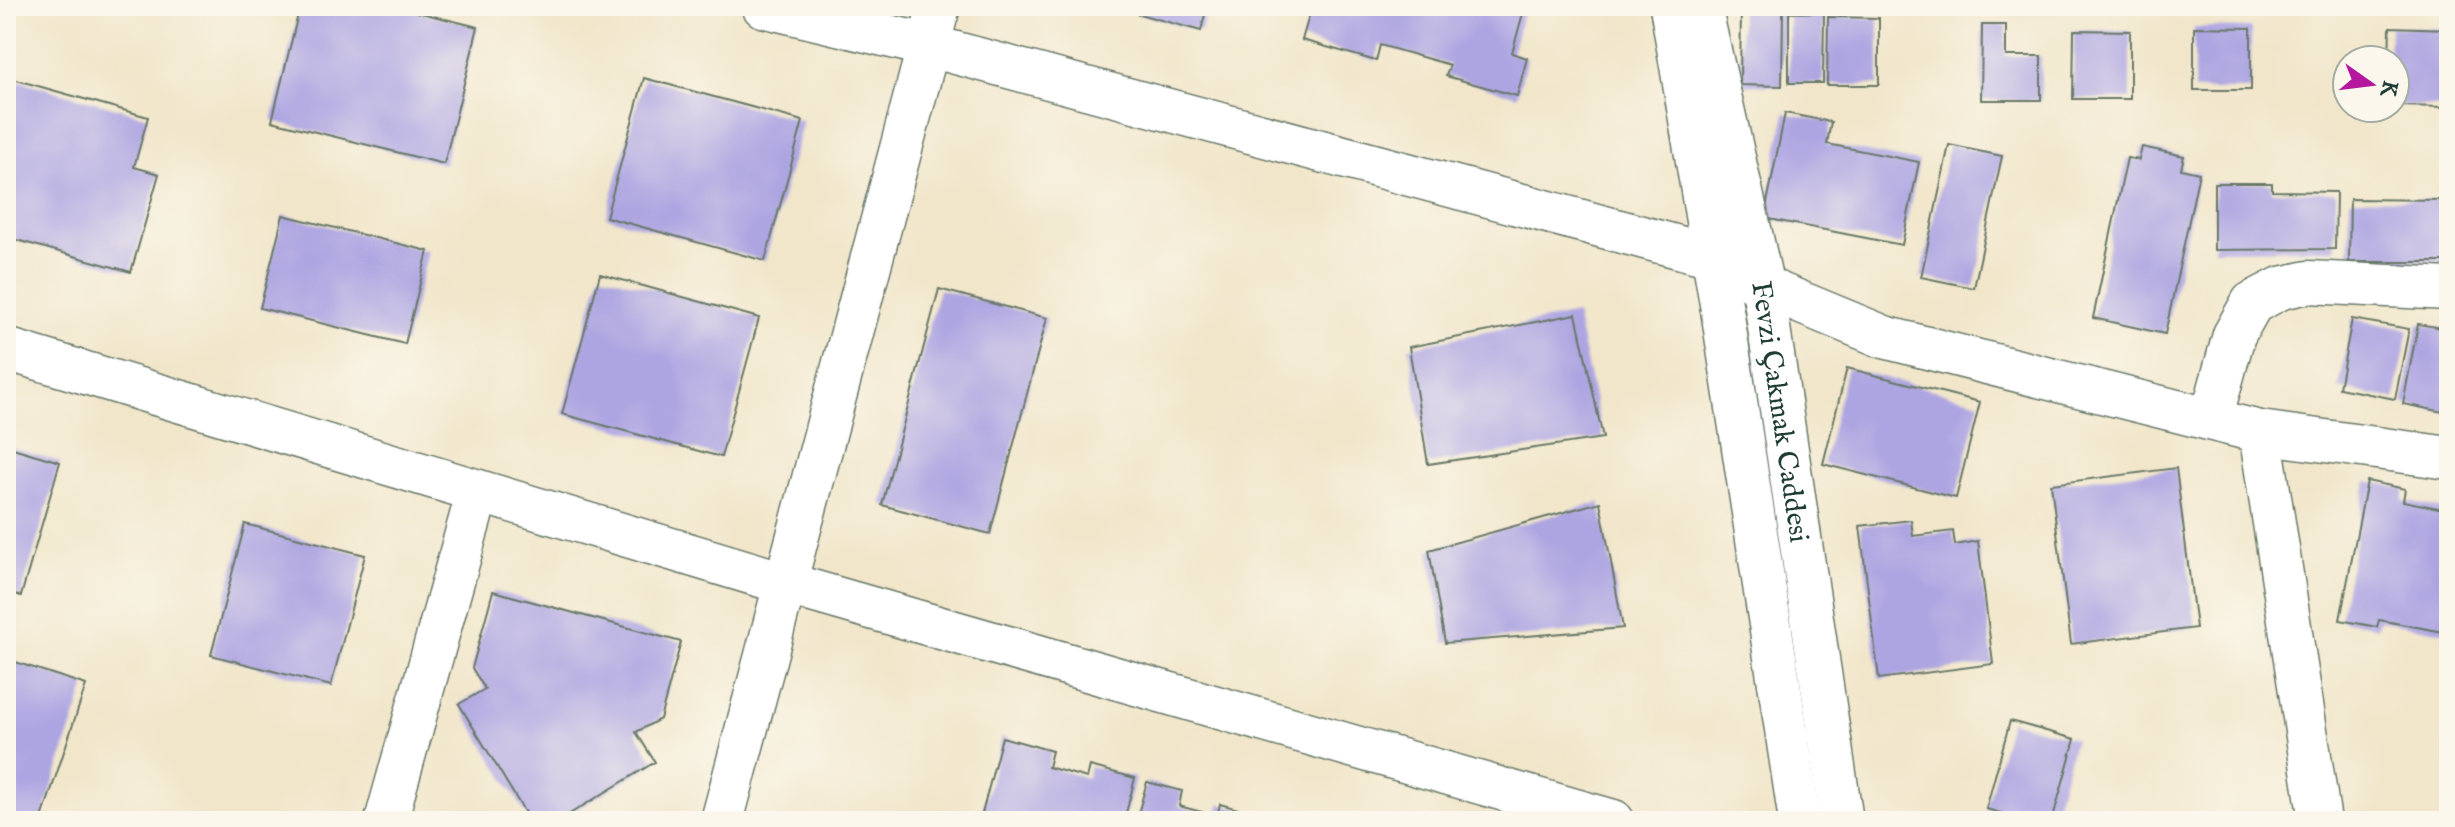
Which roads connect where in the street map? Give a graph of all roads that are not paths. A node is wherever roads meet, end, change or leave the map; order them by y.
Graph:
1 (763, 6) edge
2 (939, 6) edge
3 (1671, 6) edge
4 (1700, 6) edge
5 (930, 46) junction
6 (1712, 256) junction
7 (1763, 287) junction
8 (2449, 289) edge
9 (6, 349) edge
10 (2211, 419) junction
11 (2260, 432) junction
12 (2449, 458) edge
13 (478, 491) junction
14 (784, 583) junction
15 (386, 821) edge
16 (722, 821) edge
17 (1613, 821) edge
18 (1800, 821) edge
19 (1842, 821) edge
20 (2320, 821) edge

1 - 5 street
2 - 5 street
3 - 6 street
4 - 7 street, Fevzi Çakmak Caddesi
5 - 6 street
5 - 14 street
6 - 7 street
6 - 18 street
7 - 10 street
7 - 19 street, Fevzi Çakmak Caddesi
8 - 10 street
9 - 13 street
10 - 11 street
11 - 12 street
11 - 20 street
13 - 14 street
13 - 15 street
14 - 16 street
14 - 17 street

